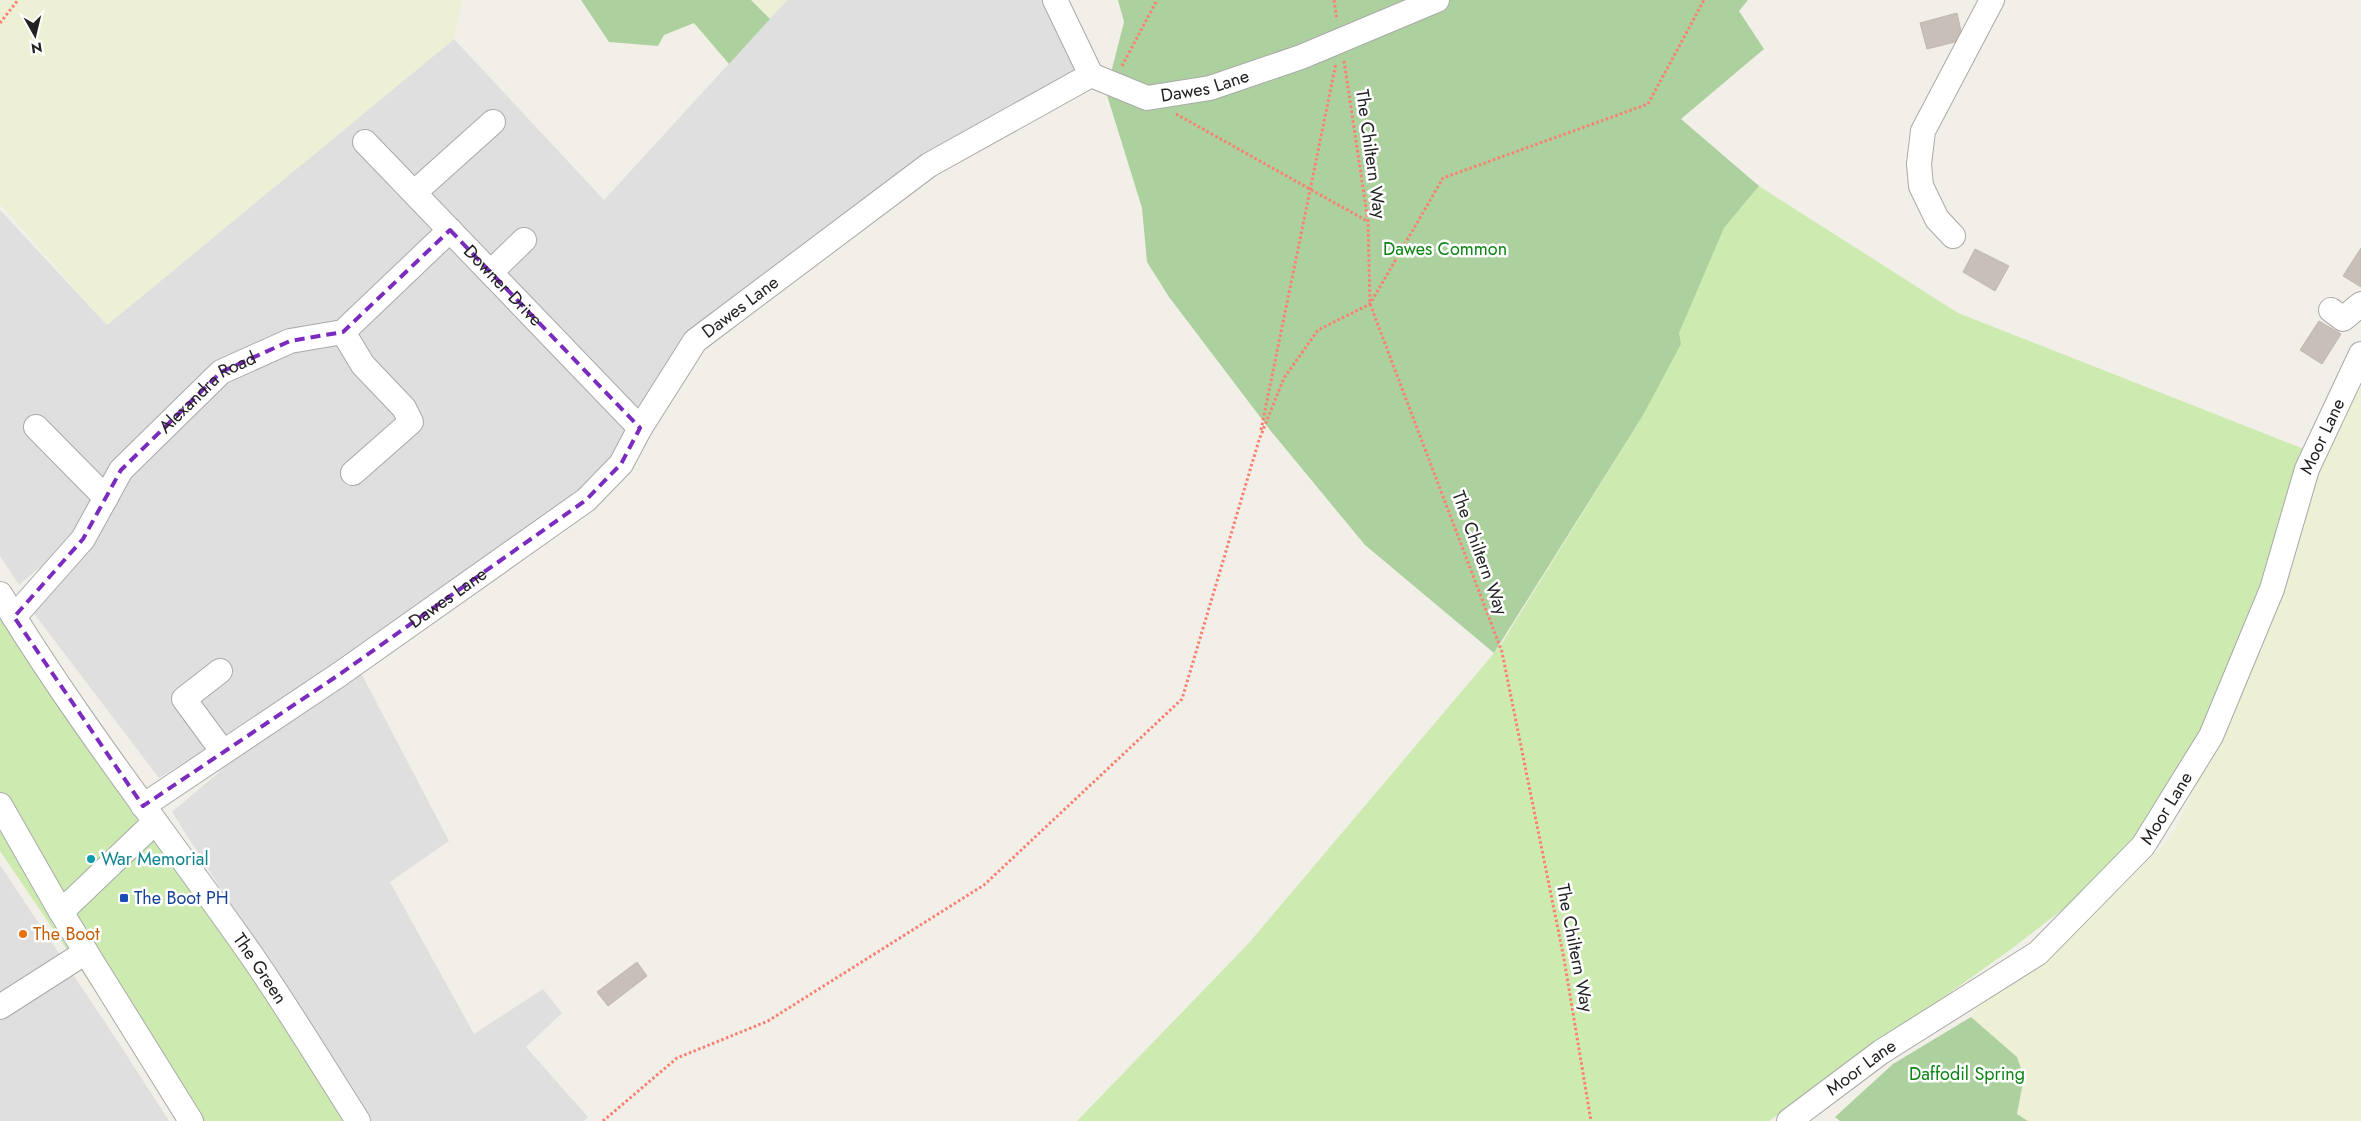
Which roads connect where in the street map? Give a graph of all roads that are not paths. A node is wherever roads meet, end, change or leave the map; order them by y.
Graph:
1 (1055, 0) edge
2 (1437, 0) edge
3 (1992, 0) edge
4 (1091, 75) junction
5 (493, 122) dead end
6 (365, 142) dead end
7 (415, 192) junction
8 (450, 230) junction
9 (1953, 236) dead end
10 (524, 240) dead end
11 (491, 272) junction
12 (2361, 304) edge
13 (2331, 310) dead end
14 (343, 332) junction
15 (2361, 354) edge
16 (36, 427) dead end
17 (640, 428) junction
18 (353, 473) dead end
19 (106, 498) junction
20 (0, 594) edge
21 (14, 617) junction
22 (220, 671) dead end
23 (223, 752) junction
24 (0, 805) edge
25 (149, 814) junction
26 (61, 912) junction
27 (86, 952) junction
28 (0, 1007) edge
29 (191, 1121) edge
30 (358, 1121) edge
31 (1789, 1121) edge

1 - 4 street
2 - 4 street, Dawes Lane
3 - 9 street
4 - 17 street, Dawes Lane
5 - 7 street
6 - 7 street, Downer Drive
7 - 8 street, Downer Drive
8 - 11 street, Downer Drive
8 - 14 street
10 - 11 street
11 - 17 street, Downer Drive
12 - 13 street
14 - 18 street
14 - 19 street, Alexandra Road
15 - 31 street, Moor Lane
16 - 19 street
17 - 23 street, Dawes Lane
19 - 21 street, Alexandra Road
20 - 21 street, The Green
21 - 25 street, The Green
22 - 23 street
23 - 25 street, Dawes Lane
24 - 26 street
25 - 26 street
25 - 30 street, The Green
26 - 27 street
27 - 28 street
27 - 29 street

